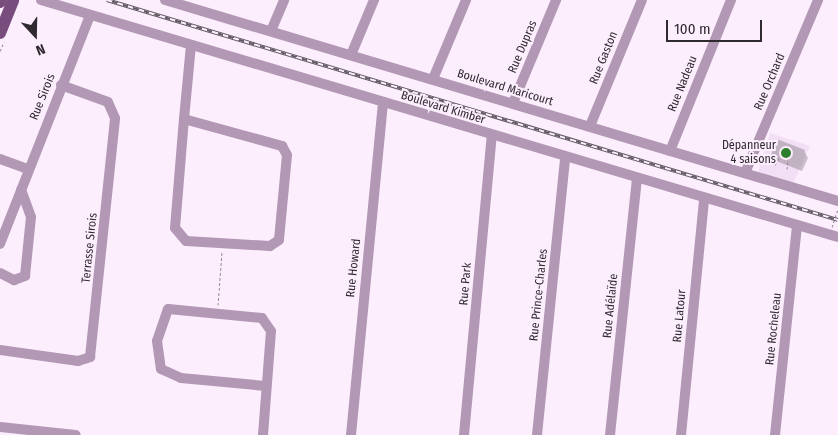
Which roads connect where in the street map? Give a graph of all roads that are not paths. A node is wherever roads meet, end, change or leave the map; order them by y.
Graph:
1 (13, 0) edge
2 (42, 0) edge
3 (165, 0) edge
4 (284, 0) edge
5 (374, 0) edge
6 (466, 0) edge
7 (556, 0) edge
8 (642, 0) edge
9 (731, 0) edge
10 (818, 0) edge
11 (190, 4) edge
12 (90, 14) junction
13 (271, 30) junction
14 (2, 33) edge
15 (191, 45) junction
16 (351, 55) junction
17 (433, 80) junction
18 (61, 85) junction
19 (383, 103) junction
20 (513, 104) junction
21 (184, 119) junction
22 (590, 126) junction
23 (492, 136) junction
24 (670, 150) junction
25 (565, 157) junction
26 (0, 158) edge
27 (27, 169) junction
28 (745, 173) junction
29 (637, 179) junction
30 (21, 190) junction
31 (704, 199) junction
32 (838, 202) edge
33 (797, 225) junction
34 (835, 234) edge
35 (0, 244) edge
36 (0, 273) edge
37 (0, 350) edge
38 (266, 386) junction
39 (0, 427) edge
40 (11, 432) edge
41 (76, 435) edge
42 (263, 435) edge
43 (351, 435) edge
44 (464, 435) edge
45 (537, 435) edge
46 (610, 435) edge
47 (681, 435) edge
48 (776, 435) edge

1 - 14 main road
2 - 12 street, Boulevard Kimber
3 - 11 street, Boulevard Maricourt
4 - 13 street
5 - 16 street
6 - 17 street
7 - 20 street, Rue Dupras
8 - 22 street, Rue Gaston
9 - 24 street, Rue Nadeau
10 - 28 street, Rue Orchard
11 - 13 street, Boulevard Maricourt
12 - 15 street, Boulevard Kimber
12 - 18 street, Rue Sirois
13 - 16 street, Boulevard Maricourt
15 - 19 street, Boulevard Kimber
15 - 21 street
16 - 17 street, Boulevard Maricourt
17 - 20 street, Boulevard Maricourt
18 - 27 street, Rue Sirois
18 - 37 street, Terrasse Sirois
19 - 23 street, Boulevard Kimber
19 - 43 street, Rue Howard
20 - 22 street, Boulevard Maricourt
21 - 21 street
22 - 24 street, Boulevard Maricourt
23 - 25 street, Boulevard Kimber
23 - 44 street, Rue Park
24 - 28 street, Boulevard Maricourt
25 - 29 street, Boulevard Kimber
25 - 45 street, Rue Prince-Charles
26 - 27 street
27 - 30 street, Rue Sirois
28 - 32 street, Boulevard Maricourt
29 - 31 street, Boulevard Kimber
29 - 46 street, Rue Adélaïde
30 - 35 street, Rue Sirois
30 - 36 street
31 - 33 street, Boulevard Kimber
31 - 47 street, Rue Latour
33 - 34 street, Boulevard Kimber
33 - 48 street, Rue Rocheleau
38 - 38 street
38 - 42 street
39 - 40 street
40 - 41 street

